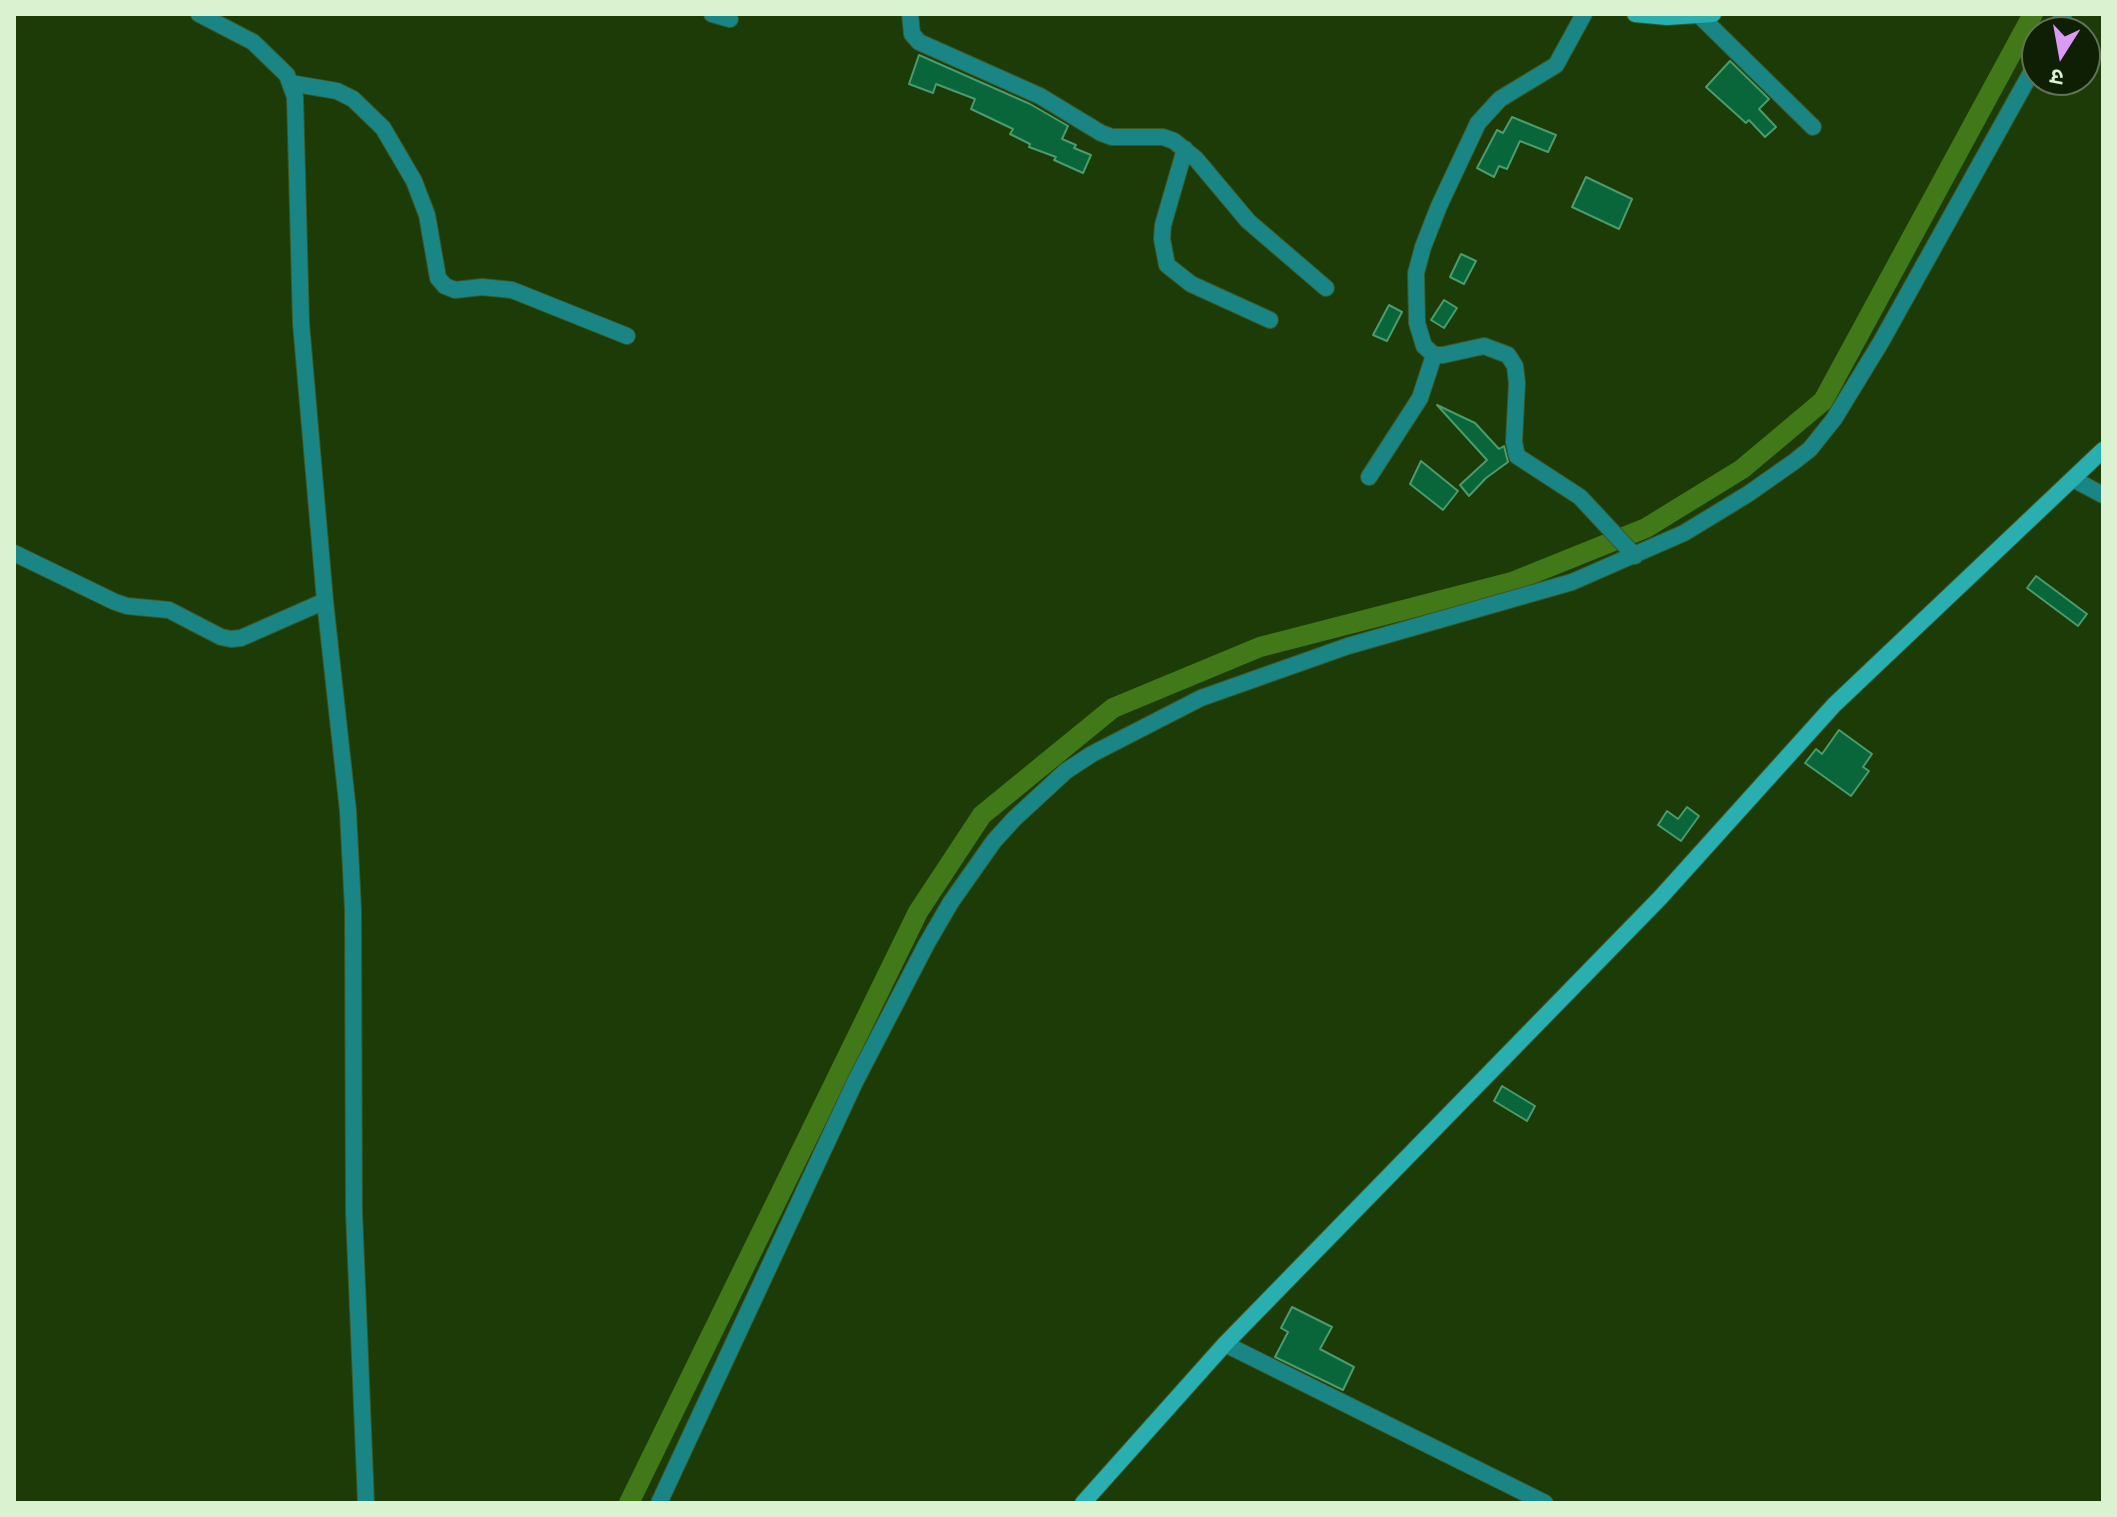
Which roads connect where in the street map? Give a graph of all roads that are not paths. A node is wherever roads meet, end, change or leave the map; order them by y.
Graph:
1 (199, 14) edge
2 (712, 14) edge
3 (910, 14) edge
4 (1584, 14) edge
5 (1635, 14) edge
6 (1707, 15) edge
7 (730, 19) dead end
8 (290, 83) junction
9 (2021, 91) edge
10 (1813, 127) dead end
11 (1185, 149) junction
12 (1326, 288) dead end
13 (1270, 320) dead end
14 (627, 336) dead end
15 (1434, 355) junction
16 (2103, 450) edge
17 (1369, 477) dead end
18 (2073, 479) junction
19 (2103, 495) edge
20 (14, 553) edge
21 (1632, 553) junction
22 (325, 601) junction
23 (1225, 1344) junction
24 (366, 1503) edge
25 (659, 1503) edge
26 (1083, 1503) edge
27 (1545, 1503) edge

1 - 8 street
2 - 7 street
3 - 11 street
4 - 15 street
5 - 6 street
6 - 10 street
8 - 14 street
8 - 22 street
9 - 21 street
11 - 12 street
11 - 13 street
15 - 17 street
15 - 21 street
16 - 18 street
18 - 19 street
18 - 23 street
20 - 22 street
21 - 25 street
22 - 24 street
23 - 26 street
23 - 27 street

